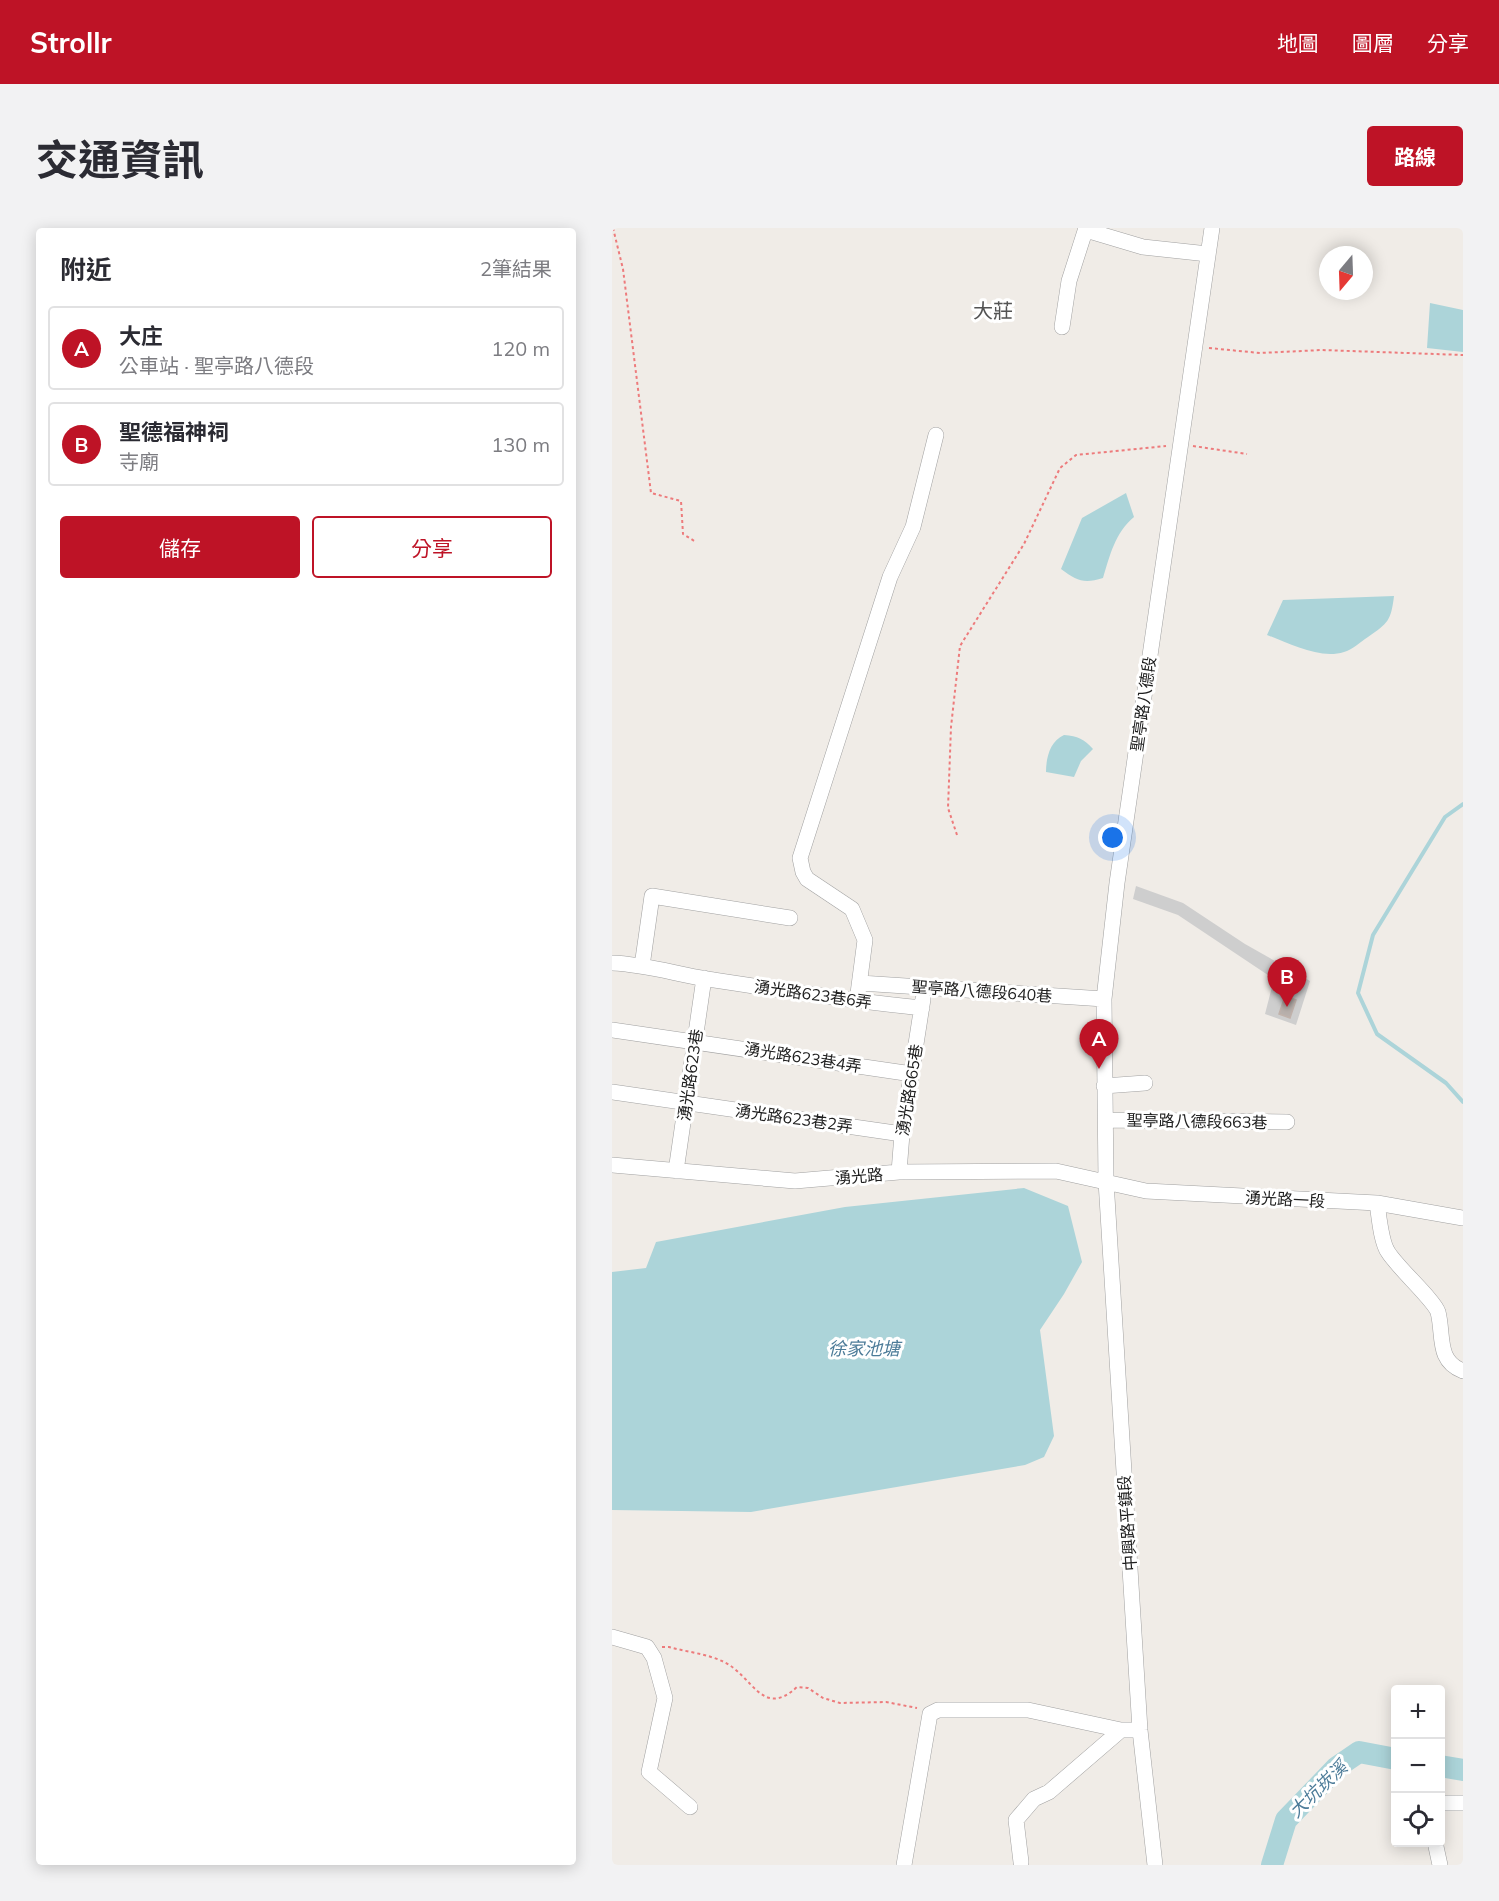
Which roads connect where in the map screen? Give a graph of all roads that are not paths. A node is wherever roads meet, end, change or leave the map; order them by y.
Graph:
1 (1212, 228) edge
2 (1086, 229) edge
3 (1208, 254) junction
4 (1062, 327) dead end
5 (936, 435) dead end
6 (790, 918) dead end
7 (612, 963) edge
8 (642, 966) junction
9 (704, 978) junction
10 (860, 983) junction
11 (925, 987) junction
12 (1104, 999) junction
13 (857, 1001) junction
14 (922, 1008) junction
15 (612, 1030) edge
16 (695, 1041) junction
17 (912, 1074) junction
18 (1145, 1083) dead end
19 (1104, 1086) junction
20 (612, 1092) edge
21 (686, 1102) junction
22 (1106, 1120) junction
23 (1287, 1122) dead end
24 (902, 1134) junction
25 (612, 1165) edge
26 (676, 1171) junction
27 (899, 1172) junction
28 (1106, 1181) junction
29 (1377, 1203) junction
30 (1463, 1218) edge
31 (1463, 1371) edge
32 (612, 1637) edge
33 (1121, 1730) junction
34 (1140, 1730) junction
35 (1445, 1803) edge
36 (1463, 1803) edge
37 (690, 1807) dead end
38 (1436, 1847) edge
39 (1021, 1862) dead end
40 (904, 1865) edge
41 (1155, 1865) edge
42 (1440, 1865) edge

1 - 3 street, 聖亭路八德段
2 - 3 street
2 - 4 street
3 - 12 street, 聖亭路八德段
5 - 10 street
6 - 8 street
7 - 8 street, 湧光路623巷6弄
8 - 9 street, 湧光路623巷6弄
9 - 13 street, 湧光路623巷6弄
9 - 16 street, 湧光路623巷
10 - 11 street, 聖亭路八德段640巷
10 - 13 street
11 - 12 street, 聖亭路八德段640巷
11 - 14 street, 湧光路665巷
12 - 19 street, 聖亭路八德段
13 - 14 street, 湧光路623巷6弄
14 - 17 street, 湧光路665巷
15 - 16 street, 湧光路623巷4弄
16 - 17 street, 湧光路623巷4弄
16 - 21 street, 湧光路623巷
17 - 24 street, 湧光路665巷
18 - 19 street
19 - 22 street, 聖亭路八德段
20 - 21 street, 湧光路623巷2弄
21 - 24 street, 湧光路623巷2弄
21 - 26 street, 湧光路623巷
22 - 23 street, 聖亭路八德段663巷
22 - 28 street, 聖亭路八德段
24 - 27 street, 湧光路665巷
25 - 26 street, 湧光路
26 - 27 street, 湧光路
27 - 28 street, 湧光路
28 - 29 street, 湧光路一段
28 - 34 street, 中興路平鎮段
29 - 30 street, 湧光路一段
29 - 31 street
32 - 37 street
33 - 34 street
33 - 39 street
33 - 40 street
34 - 41 street, 中興路平鎮段
35 - 36 street
38 - 42 street

